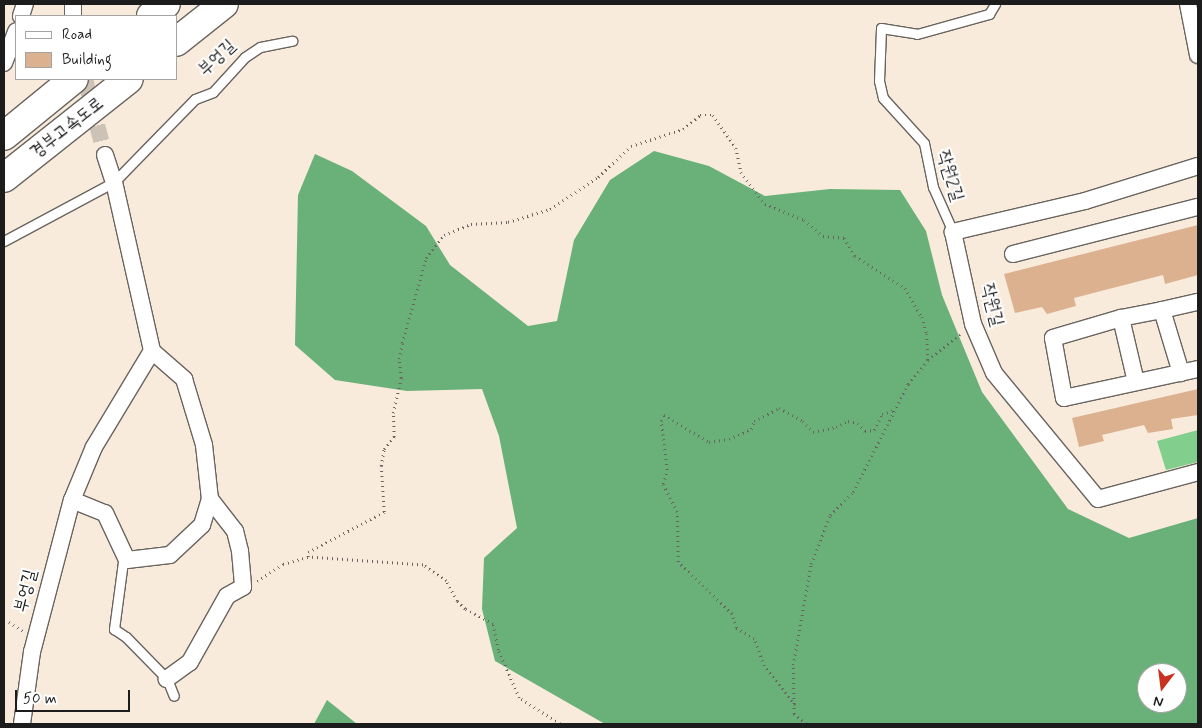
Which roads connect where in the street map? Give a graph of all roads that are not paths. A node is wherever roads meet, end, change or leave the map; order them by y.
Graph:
1 (166, 4) edge
2 (224, 4) edge
3 (995, 4) edge
4 (1188, 4) edge
5 (152, 15) edge
6 (15, 34) edge
7 (178, 40) edge
8 (292, 41) dead end
9 (1198, 49) edge
10 (4, 64) edge
11 (73, 80) edge
12 (128, 80) edge
13 (4, 136) edge
14 (105, 156) tunnel mouth
15 (1198, 166) edge
16 (4, 178) edge
17 (114, 182) junction
18 (1198, 207) edge
19 (953, 232) junction
20 (4, 241) edge
21 (1013, 254) dead end
22 (1198, 302) edge
23 (1162, 310) junction
24 (1121, 318) junction
25 (152, 351) junction
26 (1198, 369) edge
27 (1181, 373) junction
28 (1136, 382) junction
29 (1198, 472) edge
30 (210, 499) junction
31 (72, 500) junction
32 (124, 554) junction
33 (167, 679) junction
34 (174, 696) dead end
35 (22, 724) edge

1 - 5 highway
2 - 7 highway
3 - 19 lane, 작원2길
4 - 9 street
6 - 10 street
8 - 17 lane, 부엉길
11 - 13 highway, 경부고속도로
12 - 16 highway, 경부고속도로
14 - 17 street
15 - 19 street
17 - 20 lane, 부엉길
17 - 25 street
18 - 21 street
19 - 29 street, 작원길
22 - 23 street
23 - 24 street
23 - 27 street
24 - 28 street
24 - 28 street
25 - 30 street
25 - 31 street, 부엉길
26 - 27 street
27 - 28 street
30 - 32 street
30 - 33 street
31 - 32 street
31 - 35 street, 부엉길
32 - 33 lane
33 - 34 lane

